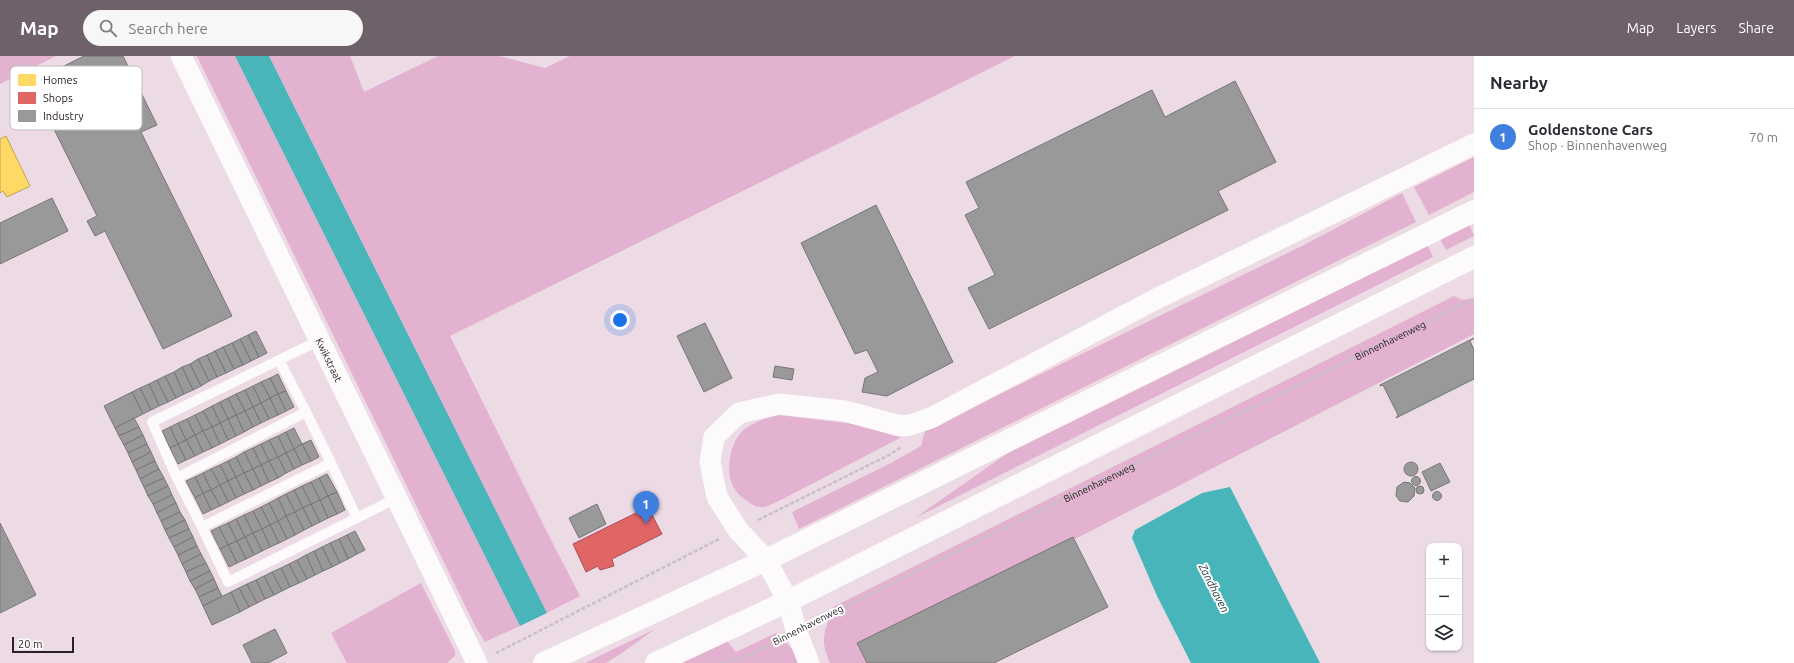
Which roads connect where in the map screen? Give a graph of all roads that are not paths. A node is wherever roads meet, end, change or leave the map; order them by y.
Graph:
1 (181, 56) edge
2 (1474, 144) edge
3 (1474, 211) edge
4 (1474, 258) edge
5 (320, 340) junction
6 (279, 360) junction
7 (306, 412) junction
8 (331, 463) junction
9 (177, 478) junction
10 (397, 498) junction
11 (356, 518) junction
12 (202, 527) junction
13 (766, 560) junction
14 (788, 601) junction
15 (477, 663) edge
16 (544, 663) edge
17 (656, 663) edge
18 (809, 663) edge

1 - 5 street, Kwikstraat
2 - 13 street
3 - 13 main road
4 - 14 main road
5 - 6 lane
5 - 10 street, Kwikstraat
6 - 7 lane
6 - 9 lane
7 - 8 lane
7 - 9 lane
8 - 11 lane
8 - 12 lane
9 - 12 lane
10 - 11 lane
10 - 15 street, Kwikstraat
11 - 12 lane
13 - 14 street
13 - 16 main road
14 - 17 main road
14 - 18 street

